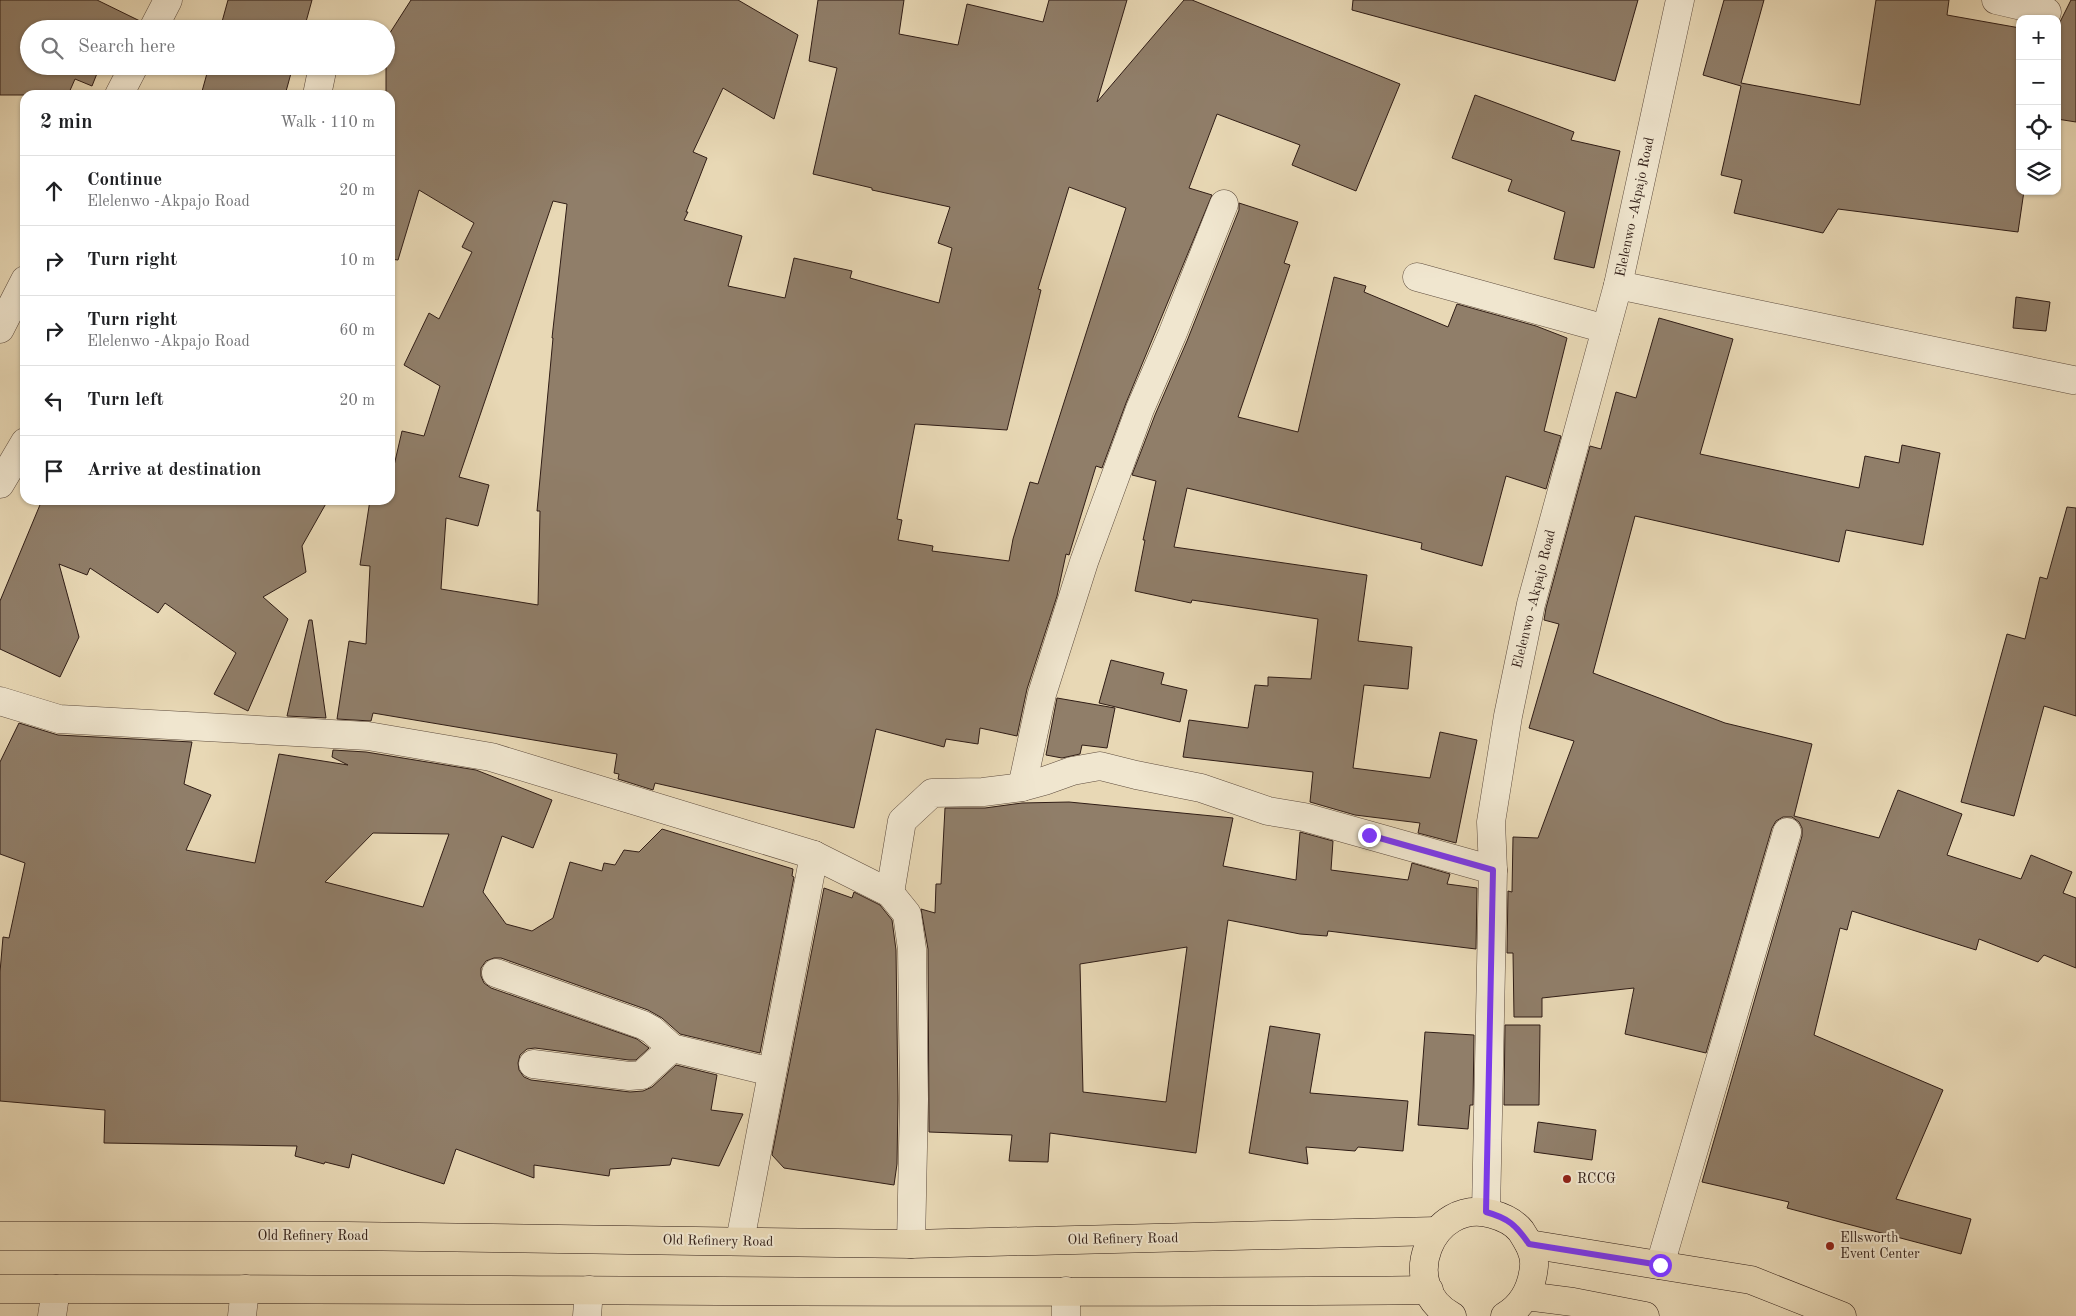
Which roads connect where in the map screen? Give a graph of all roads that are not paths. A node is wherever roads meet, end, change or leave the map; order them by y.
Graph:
1 (168, 0) edge
2 (1680, 0) edge
3 (1996, 0) edge
4 (2047, 12) dead end
5 (158, 20) edge
6 (129, 75) edge
7 (321, 75) edge
8 (122, 90) edge
9 (318, 90) edge
10 (1224, 204) dead end
11 (1417, 278) dead end
12 (1618, 285) junction
13 (20, 290) edge
14 (0, 329) edge
15 (1606, 329) junction
16 (2073, 380) dead end
17 (20, 450) edge
18 (0, 484) edge
19 (0, 701) edge
20 (1022, 787) junction
21 (1787, 832) dead end
22 (814, 855) junction
23 (1493, 870) junction
24 (890, 893) junction
25 (496, 973) dead end
26 (672, 1048) junction
27 (532, 1064) dead end
28 (772, 1072) junction
29 (1486, 1212) junction
30 (1437, 1231) junction
31 (0, 1236) edge
32 (740, 1241) junction
33 (911, 1244) junction
34 (1529, 1244) junction
35 (1660, 1265) junction
36 (0, 1289) edge
37 (56, 1289) junction
38 (246, 1289) junction
39 (1429, 1290) junction
40 (1526, 1296) junction
41 (588, 1303) edge
42 (1066, 1304) edge
43 (52, 1316) edge
44 (242, 1316) edge
45 (1452, 1316) edge
46 (1505, 1316) edge
47 (1645, 1316) edge
48 (1842, 1316) edge

1 - 5 street
2 - 12 street, Elelenwo -Akpajo Road
3 - 4 street
6 - 8 street
7 - 9 street
10 - 20 street
11 - 15 street
12 - 15 street, Elelenwo -Akpajo Road
12 - 16 street
13 - 14 street
15 - 23 street, Elelenwo -Akpajo Road
17 - 18 street
19 - 22 street
20 - 23 street
20 - 24 street
21 - 35 street
22 - 24 street
22 - 28 street
23 - 29 street, Elelenwo -Akpajo Road
24 - 33 street
25 - 26 street
26 - 27 street
26 - 28 street
28 - 32 street
29 - 30 main road
29 - 34 main road
30 - 33 main road, Old Refinery Road
30 - 39 main road
31 - 32 main road, Old Refinery Road
32 - 33 main road, Old Refinery Road
34 - 35 main road
34 - 40 main road
35 - 48 main road
36 - 37 main road
37 - 38 main road
37 - 43 street
38 - 41 main road
38 - 44 street
39 - 42 main road
39 - 45 main road
40 - 46 main road
40 - 47 main road
41 - 42 main road

